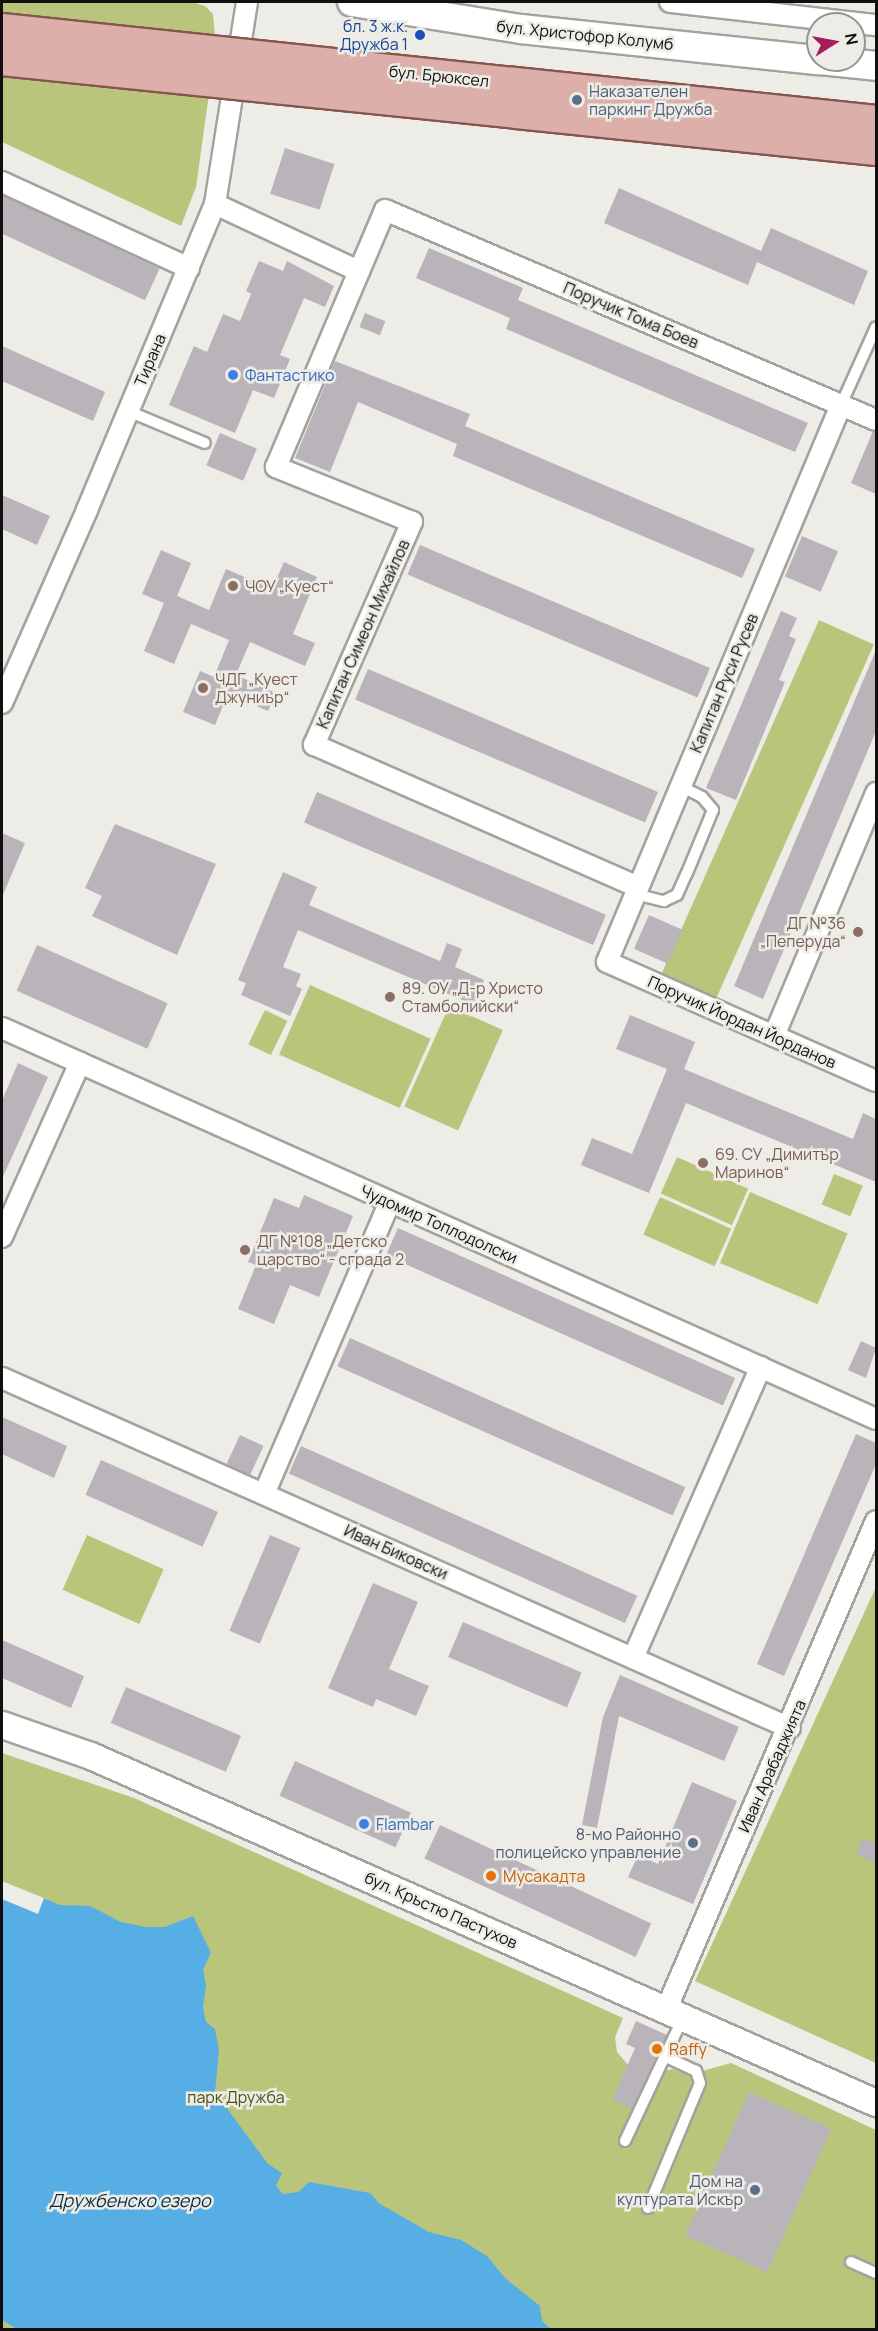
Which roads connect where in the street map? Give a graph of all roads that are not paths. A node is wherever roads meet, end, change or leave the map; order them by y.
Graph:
1 (248, 2) edge
2 (352, 2) edge
3 (670, 2) edge
4 (876, 25) edge
5 (2, 30) edge
6 (2, 58) edge
7 (806, 59) edge
8 (876, 122) edge
9 (876, 149) edge
10 (2, 182) edge
11 (215, 204) junction
12 (385, 210) joint
13 (189, 268) junction
14 (359, 271) junction
15 (876, 327) edge
16 (841, 405) junction
17 (129, 411) junction
18 (876, 420) edge
19 (205, 443) dead end
20 (2, 703) edge
21 (680, 786) junction
22 (876, 794) edge
23 (636, 890) junction
24 (607, 962) joint
25 (2, 1028) edge
26 (774, 1036) junction
27 (80, 1063) junction
28 (876, 1082) edge
29 (390, 1202) junction
30 (2, 1237) edge
31 (760, 1367) junction
32 (2, 1378) edge
33 (876, 1419) edge
34 (264, 1494) junction
35 (876, 1521) edge
36 (633, 1658) junction
37 (2, 1725) edge
38 (790, 1728) junction
39 (675, 2014) junction
40 (666, 2057) junction
41 (876, 2103) edge
42 (625, 2141) dead end
43 (648, 2208) dead end
44 (851, 2262) dead end
45 (876, 2273) edge

1 - 11 street, Тирана
2 - 7 main road, бул. Христофор Колумб
3 - 4 street
5 - 8 main road, бул. Брюксел, bridge
6 - 9 main road, бул. Брюксел, bridge
10 - 13 street
11 - 13 street, Тирана
11 - 14 street
12 - 14 street, Капитан Симеон Михайлов
12 - 16 street, Поручик Тома Боев
13 - 17 street, Тирана
14 - 23 street, Капитан Симеон Михайлов
15 - 16 lane
16 - 18 street, Поручик Тома Боев
16 - 21 street, Капитан Руси Русев
17 - 19 lane
17 - 20 street, Тирана
21 - 23 street, Капитан Руси Русев
21 - 23 lane
22 - 26 street
23 - 24 street, Капитан Руси Русев
24 - 26 street, Поручик Йордан Йорданов
25 - 27 street, Чудомир Топлодолски
26 - 28 street, Поручик Йордан Йорданов
27 - 29 street, Чудомир Топлодолски
27 - 30 street
29 - 31 street, Чудомир Топлодолски
29 - 34 street
31 - 33 street, Чудомир Топлодолски
31 - 36 street
32 - 34 street, Иван Биковски
34 - 36 street, Иван Биковски
35 - 38 street, Иван Арабаджията
36 - 38 street, Иван Биковски
37 - 39 street, бул. Кръстю Пастухов
38 - 39 street, Иван Арабаджията
39 - 40 lane
39 - 41 street, бул. Кръстю Пастухов
40 - 42 lane
40 - 43 lane
44 - 45 lane

